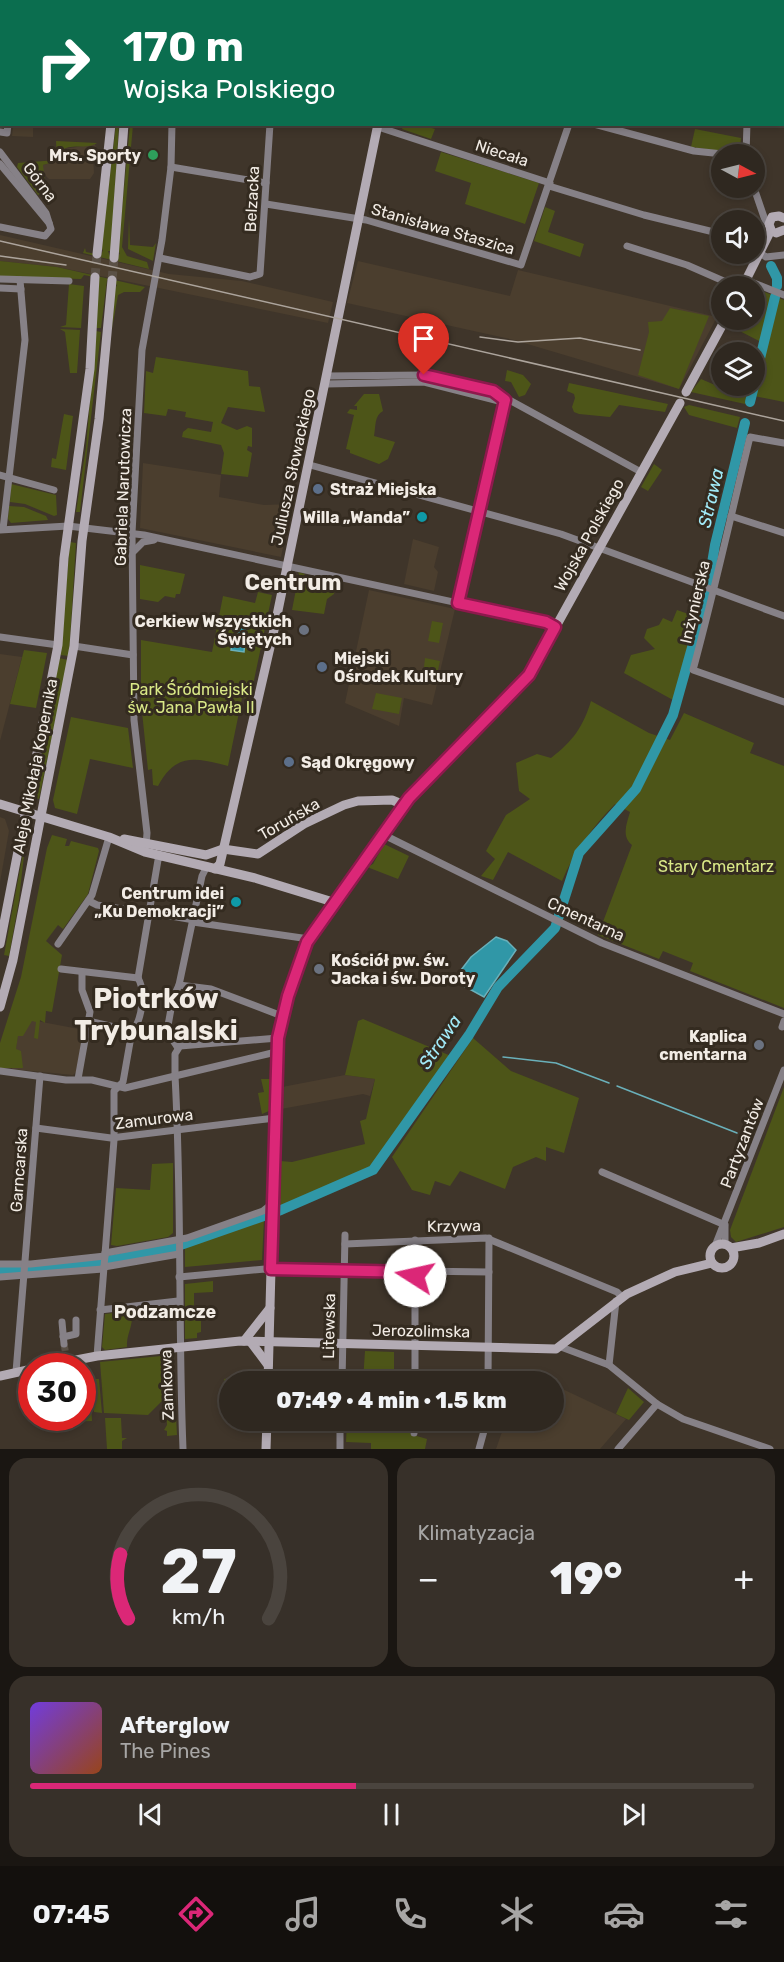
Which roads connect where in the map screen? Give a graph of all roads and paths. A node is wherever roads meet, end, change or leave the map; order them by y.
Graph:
1 (8, 126) edge
2 (111, 126) edge
3 (124, 126) edge
4 (172, 126) edge
5 (270, 126) edge
6 (378, 126) edge
7 (568, 126) edge
8 (601, 126) edge
9 (747, 126) edge
10 (0, 132) edge
11 (746, 144) edge
12 (0, 152) edge
13 (711, 153) edge
14 (0, 164) edge
15 (171, 167) junction
16 (266, 183) junction
17 (550, 184) junction
18 (757, 198) edge
19 (266, 204) junction
20 (358, 220) junction
21 (778, 222) edge
22 (51, 224) junction
23 (0, 227) edge
24 (711, 231) edge
25 (765, 242) edge
26 (627, 246) dead end
27 (97, 254) tunnel mouth
28 (784, 255) edge
29 (765, 256) edge
30 (114, 258) tunnel mouth
31 (160, 258) junction
32 (712, 276) edge
33 (95, 277) tunnel mouth
34 (0, 279) edge
35 (20, 280) junction
36 (112, 280) tunnel mouth
37 (69, 281) dead end
38 (0, 288) edge
39 (21, 289) junction
40 (765, 289) edge
41 (784, 295) edge
42 (720, 330) edge
43 (327, 380) junction
44 (686, 392) dead end
45 (505, 400) junction
46 (680, 403) dead end
47 (784, 443) edge
48 (310, 465) junction
49 (641, 472) junction
50 (0, 475) edge
51 (9, 477) junction
52 (54, 490) dead end
53 (479, 511) junction
54 (731, 516) junction
55 (68, 526) junction
56 (84, 528) junction
57 (1, 530) edge
58 (132, 533) junction
59 (784, 533) edge
60 (160, 540) junction
61 (599, 547) junction
62 (134, 551) junction
63 (287, 567) junction
64 (710, 588) junction
65 (458, 603) junction
66 (784, 616) edge
67 (555, 627) junction
68 (0, 637) edge
69 (58, 645) junction
70 (74, 646) junction
71 (133, 655) junction
72 (784, 702) edge
73 (0, 804) edge
74 (404, 805) junction
75 (25, 811) junction
76 (39, 816) junction
77 (57, 821) junction
78 (384, 835) junction
79 (36, 836) junction
80 (109, 837) junction
81 (146, 847) junction
82 (219, 852) junction
83 (161, 856) junction
84 (211, 867) junction
85 (89, 901) junction
86 (333, 902) junction
87 (148, 913) junction
88 (194, 921) junction
89 (309, 939) junction
90 (0, 940) edge
91 (58, 944) dead end
92 (61, 969) dead end
93 (82, 972) junction
94 (138, 978) junction
95 (179, 985) junction
96 (142, 993) junction
97 (172, 999) junction
98 (0, 1007) edge
99 (784, 1014) edge
100 (282, 1016) junction
101 (88, 1021) junction
102 (134, 1029) junction
103 (167, 1031) junction
104 (278, 1038) junction
105 (178, 1048) junction
106 (276, 1052) junction
107 (784, 1070) edge
108 (0, 1071) edge
109 (40, 1076) junction
110 (175, 1076) junction
111 (78, 1079) junction
112 (118, 1087) junction
113 (275, 1118) junction
114 (36, 1128) junction
115 (178, 1129) junction
116 (114, 1138) junction
117 (602, 1172) dead end
118 (273, 1210) junction
119 (725, 1225) junction
120 (784, 1234) edge
121 (345, 1235) dead end
122 (489, 1238) junction
123 (415, 1240) junction
124 (345, 1244) junction
125 (178, 1246) junction
126 (721, 1252) junction
127 (104, 1261) junction
128 (0, 1264) edge
129 (271, 1269) junction
130 (26, 1270) junction
131 (344, 1270) junction
132 (415, 1272) junction
133 (489, 1272) junction
134 (0, 1277) edge
135 (179, 1277) junction
136 (619, 1299) junction
137 (178, 1301) junction
138 (271, 1306) junction
139 (100, 1310) junction
140 (76, 1320) dead end
141 (62, 1322) dead end
142 (247, 1341) junction
143 (269, 1342) junction
144 (343, 1344) junction
145 (415, 1346) junction
146 (561, 1347) junction
147 (178, 1348) junction
148 (488, 1348) junction
149 (97, 1356) joint
150 (609, 1365) junction
151 (269, 1367) junction
152 (269, 1371) edge
153 (342, 1371) edge
154 (415, 1371) edge
155 (488, 1371) edge
156 (16, 1372) joint
157 (0, 1376) edge
158 (657, 1404) junction
159 (267, 1431) edge
160 (340, 1431) edge
161 (484, 1431) edge
162 (183, 1449) edge
163 (266, 1449) edge
164 (340, 1449) edge
165 (479, 1449) edge
166 (618, 1449) edge
167 (770, 1449) edge

1 - 10 street
2 - 27 street
3 - 30 street
4 - 15 street, Gabriela Narutowicza
5 - 16 street, Belzacka
6 - 17 street, Niecała
6 - 20 street, Juliusza Słowackiego
7 - 17 street
8 - 13 street
9 - 11 street
12 - 22 street, Górna
14 - 22 street, Górna
15 - 16 street
15 - 31 street, Gabriela Narutowicza
16 - 19 street, Belzacka
17 - 20 street, Stanisława Staszica
17 - 24 street, Niecała
18 - 21 street
19 - 20 street, Stanisława Staszica
19 - 31 street, Belzacka
20 - 43 street, Juliusza Słowackiego
21 - 25 street
22 - 23 street
26 - 32 street
28 - 29 street
31 - 58 street, Gabriela Narutowicza
33 - 55 street, Aleje Mikołaja Kopernika
34 - 35 street
35 - 37 street
35 - 39 street
36 - 56 street, Aleje Mikołaja Kopernika
38 - 39 street
39 - 51 street
40 - 41 street
42 - 44 street
43 - 45 street
43 - 48 street, Juliusza Słowackiego
45 - 49 street
45 - 53 street
46 - 49 street, Wojska Polskiego
47 - 54 street, Inżynierska
48 - 53 street
48 - 63 street, Juliusza Słowackiego
49 - 61 street, Wojska Polskiego
50 - 51 street
51 - 52 street
51 - 57 street
53 - 61 street
53 - 65 street
54 - 59 street
54 - 64 street, Inżynierska
55 - 56 street
55 - 57 street
55 - 69 street, Aleje Mikołaja Kopernika
56 - 58 street
56 - 70 street, Aleje Mikołaja Kopernika
58 - 60 street
58 - 62 street, Gabriela Narutowicza
60 - 62 street
60 - 63 street
61 - 64 street
61 - 67 street, Wojska Polskiego
62 - 71 street, Gabriela Narutowicza
63 - 65 street
63 - 82 street, Juliusza Słowackiego
64 - 66 street
64 - 72 street, Inżynierska
65 - 67 street
67 - 74 street, Wojska Polskiego
68 - 69 street
69 - 75 street, Aleje Mikołaja Kopernika
70 - 71 street
70 - 76 street, Aleje Mikołaja Kopernika
71 - 81 street, Gabriela Narutowicza
73 - 75 street
74 - 78 street, Wojska Polskiego
74 - 82 street, Toruńska
75 - 76 street
75 - 90 street, Aleje Mikołaja Kopernika
76 - 77 street
76 - 79 street, Aleje Mikołaja Kopernika
77 - 79 street
77 - 80 street
78 - 86 street, Wojska Polskiego
78 - 99 street, Cmentarna
79 - 98 street, Aleje Mikołaja Kopernika
80 - 81 street
80 - 85 street
81 - 82 street
81 - 83 street
82 - 84 street, Juliusza Słowackiego
83 - 84 street
83 - 87 street
84 - 86 street
84 - 88 street
85 - 87 street
85 - 91 street
86 - 89 street, Wojska Polskiego
87 - 88 street
87 - 94 street
88 - 89 street
88 - 95 street
89 - 100 street, Wojska Polskiego
92 - 93 street
93 - 94 street
93 - 101 street
94 - 96 street
95 - 97 street
95 - 100 street
96 - 97 street
96 - 102 street
97 - 103 street
100 - 104 street, Wojska Polskiego
101 - 102 street
101 - 111 street
102 - 103 street
102 - 112 street
103 - 105 street
104 - 105 street
104 - 106 street, Wojska Polskiego
105 - 110 street, Zamkowa
106 - 110 street
106 - 113 street, Wojska Polskiego
107 - 119 street, Partyzantów
108 - 109 street
109 - 111 street
109 - 114 street, Garncarska
110 - 112 street
110 - 115 street, Zamkowa
111 - 112 street
112 - 116 street
113 - 115 street, Zamurowa
113 - 118 street, Wojska Polskiego
114 - 116 street, Zamurowa
114 - 130 street, Garncarska
115 - 116 street, Zamurowa
115 - 125 street, Zamkowa
116 - 127 street
117 - 119 street
118 - 125 street
118 - 129 street, Wojska Polskiego
119 - 126 street, Partyzantów
120 - 126 street
121 - 124 street, Litewska
122 - 123 street, Krzywa
122 - 133 street
122 - 136 street, Krzywa
123 - 124 street, Krzywa
123 - 132 street
124 - 131 street, Litewska
125 - 127 street
125 - 127 street
125 - 135 street, Zamkowa
126 - 136 street
127 - 130 street
127 - 130 street
127 - 139 street
128 - 130 street
129 - 131 street
129 - 135 street
129 - 138 street, Wojska Polskiego
130 - 134 street
130 - 156 street, Garncarska
131 - 132 street
131 - 144 street, Litewska
132 - 133 street
132 - 145 street
133 - 148 street
135 - 137 street, Zamkowa
136 - 146 street
136 - 150 street
137 - 139 street
137 - 147 street, Zamkowa
138 - 142 street
138 - 143 street, Wojska Polskiego
139 - 149 street
140 - 141 street
142 - 143 street, Jerozolimska
142 - 147 street, Jerozolimska
142 - 151 street
143 - 144 street, Jerozolimska
143 - 151 street, Wojska Polskiego
144 - 145 street, Jerozolimska
144 - 153 street, Litewska
145 - 148 street, Jerozolimska
145 - 154 street
146 - 148 street, Jerozolimska
146 - 150 street, Jerozolimska
147 - 149 street, Jerozolimska
147 - 162 street, Zamkowa
148 - 155 street
150 - 158 street, Jerozolimska
151 - 152 street, Wojska Polskiego
156 - 157 street
158 - 166 street
158 - 167 street, Jerozolimska
159 - 163 street
160 - 164 street
161 - 165 street

